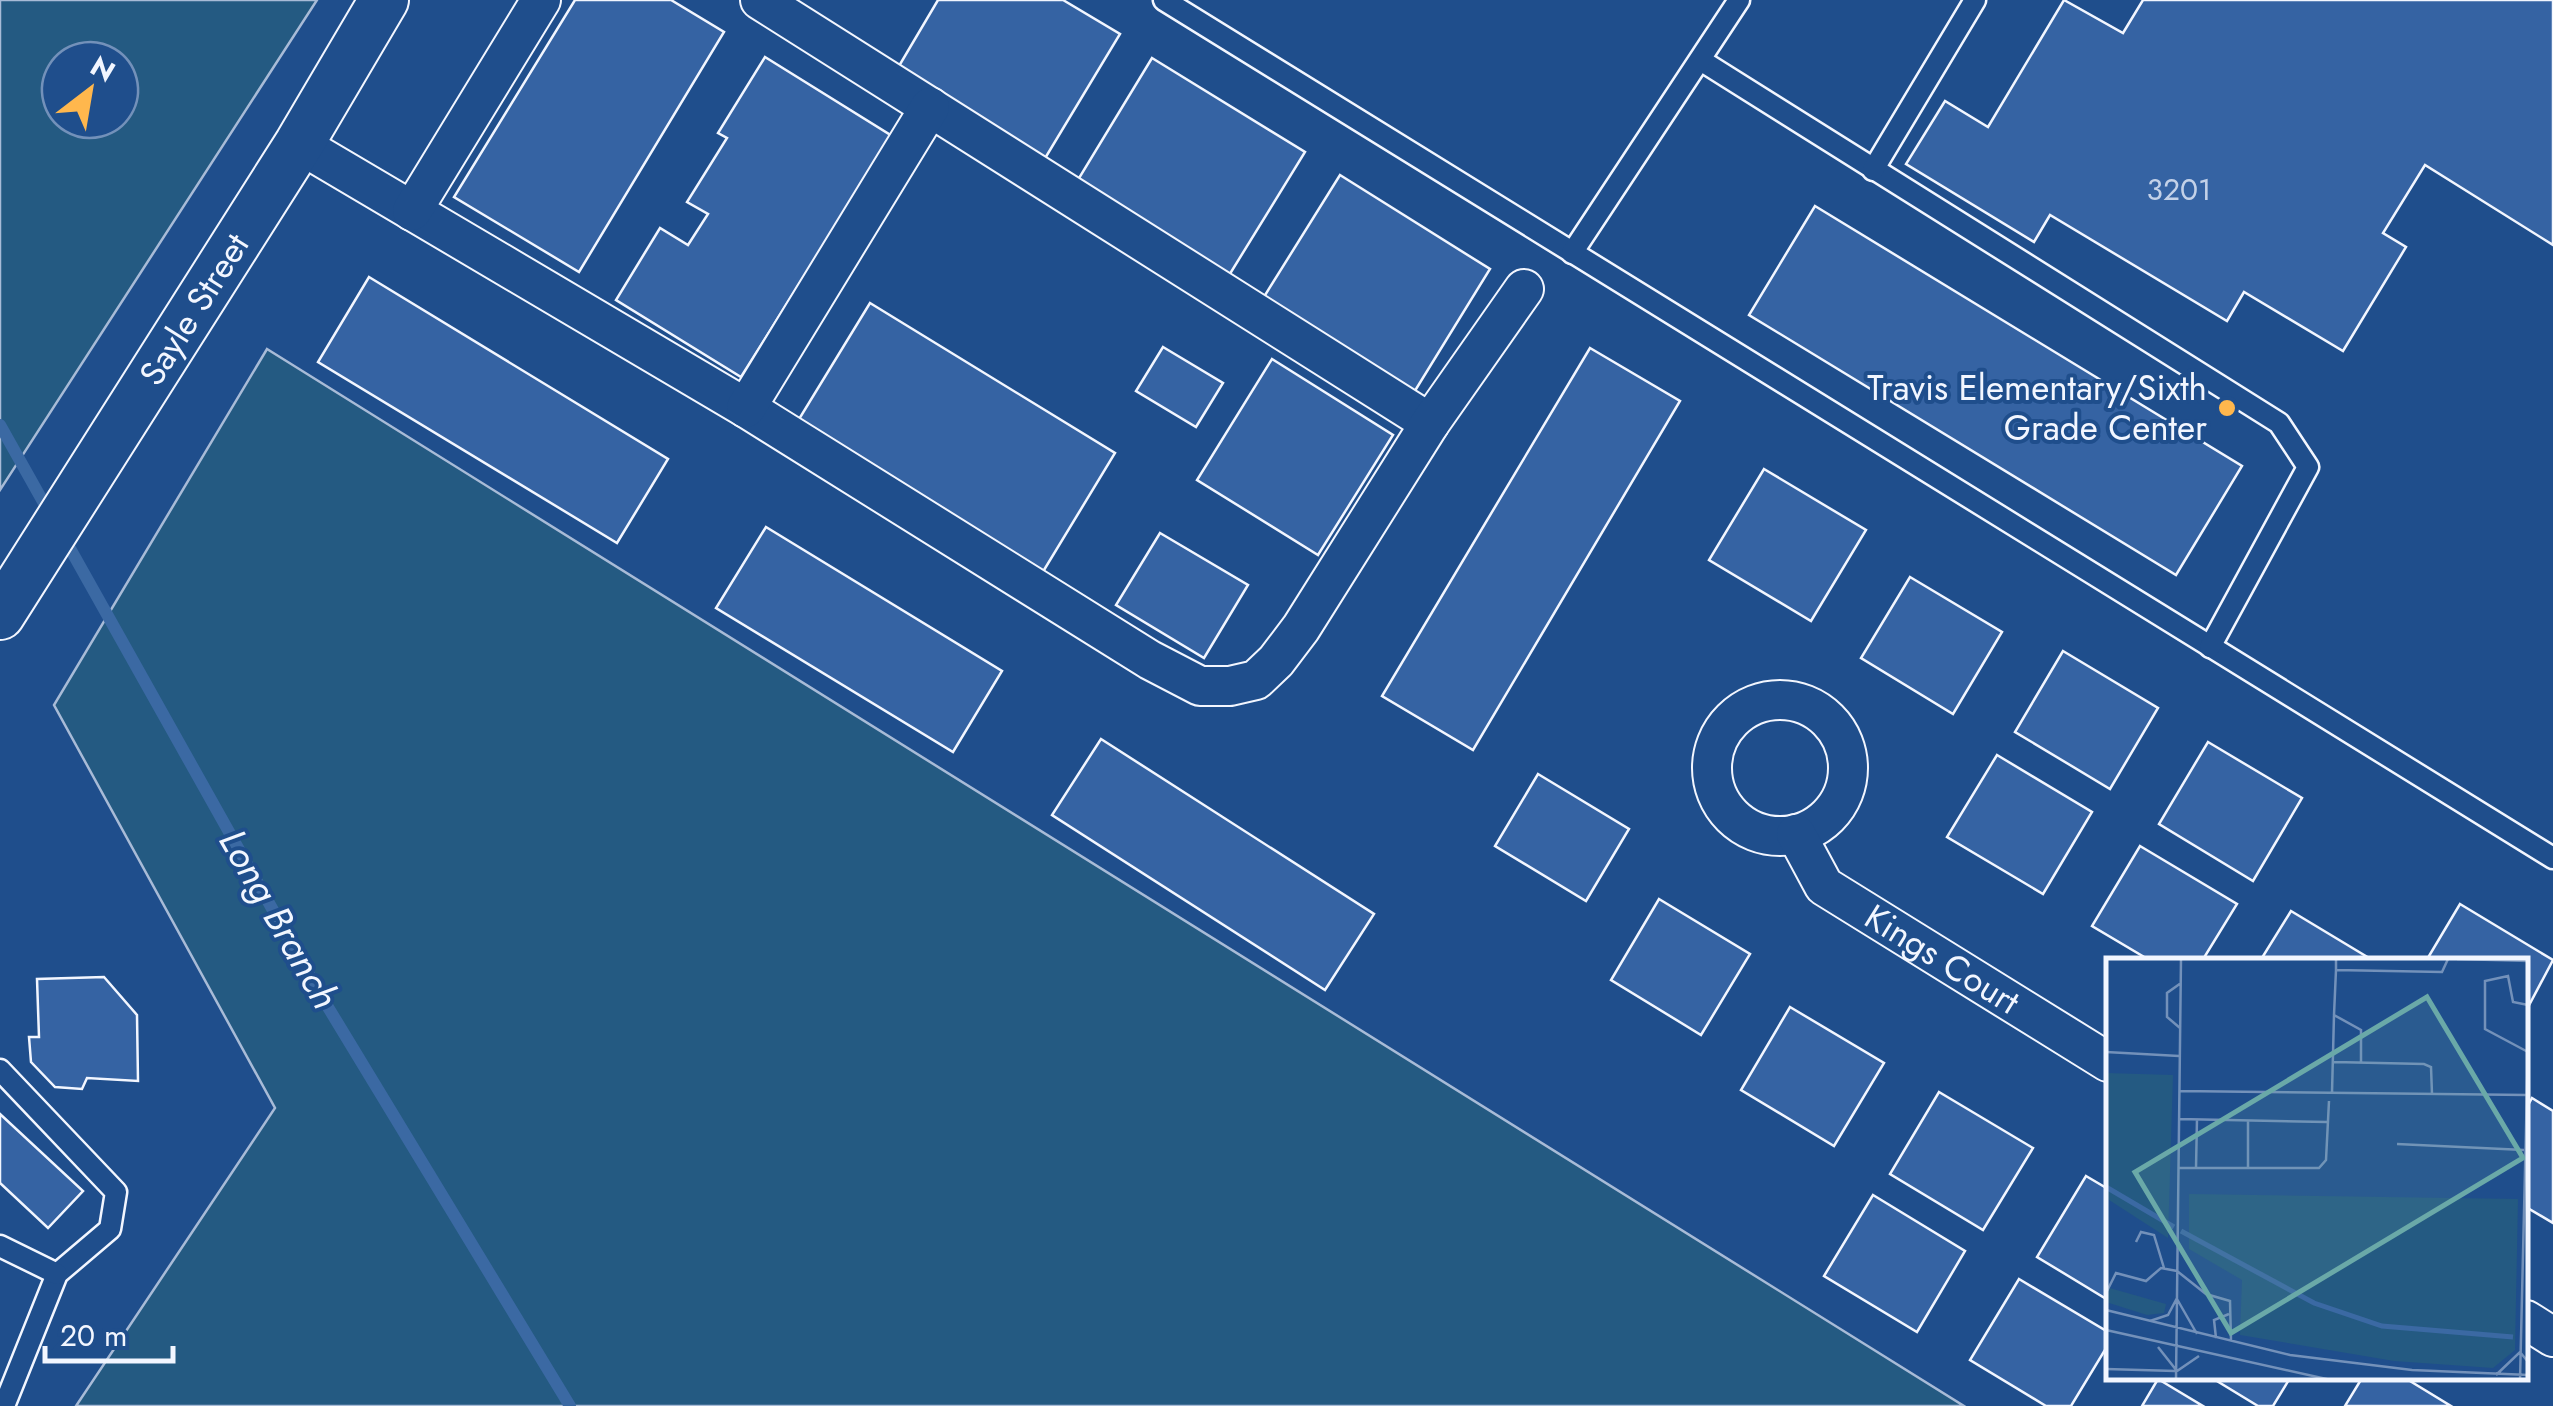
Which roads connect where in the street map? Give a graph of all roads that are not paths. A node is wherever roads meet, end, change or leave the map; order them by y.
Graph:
1 (384, 0) edge
2 (541, 0) edge
3 (760, 0) edge
4 (1164, 0) edge
5 (1740, 0) edge
6 (1975, 0) edge
7 (1702, 61) junction
8 (930, 107) junction
9 (299, 144) junction
10 (1873, 170) junction
11 (412, 211) junction
12 (1572, 254) junction
13 (1524, 288) dead end
14 (746, 408) junction
15 (1430, 423) junction
16 (1, 613) edge
17 (2210, 647) junction
18 (1796, 834) dead end
19 (2553, 858) edge
20 (2106, 1061) edge
21 (0, 1070) edge
22 (0, 1246) edge
23 (57, 1274) junction
24 (2528, 1321) edge
25 (2553, 1337) edge
26 (4, 1406) edge

1 - 9 street, Sayle Street
2 - 11 street
3 - 8 street
4 - 12 lane
5 - 7 lane
6 - 10 lane
7 - 10 lane
7 - 12 lane
8 - 14 street
8 - 15 street
9 - 11 street
9 - 16 street, Sayle Street
10 - 17 lane
11 - 14 street
12 - 17 lane
13 - 15 street
14 - 15 street
17 - 19 lane
18 - 20 street, Kings Court
21 - 23 lane
22 - 23 lane
23 - 26 lane
24 - 25 street

